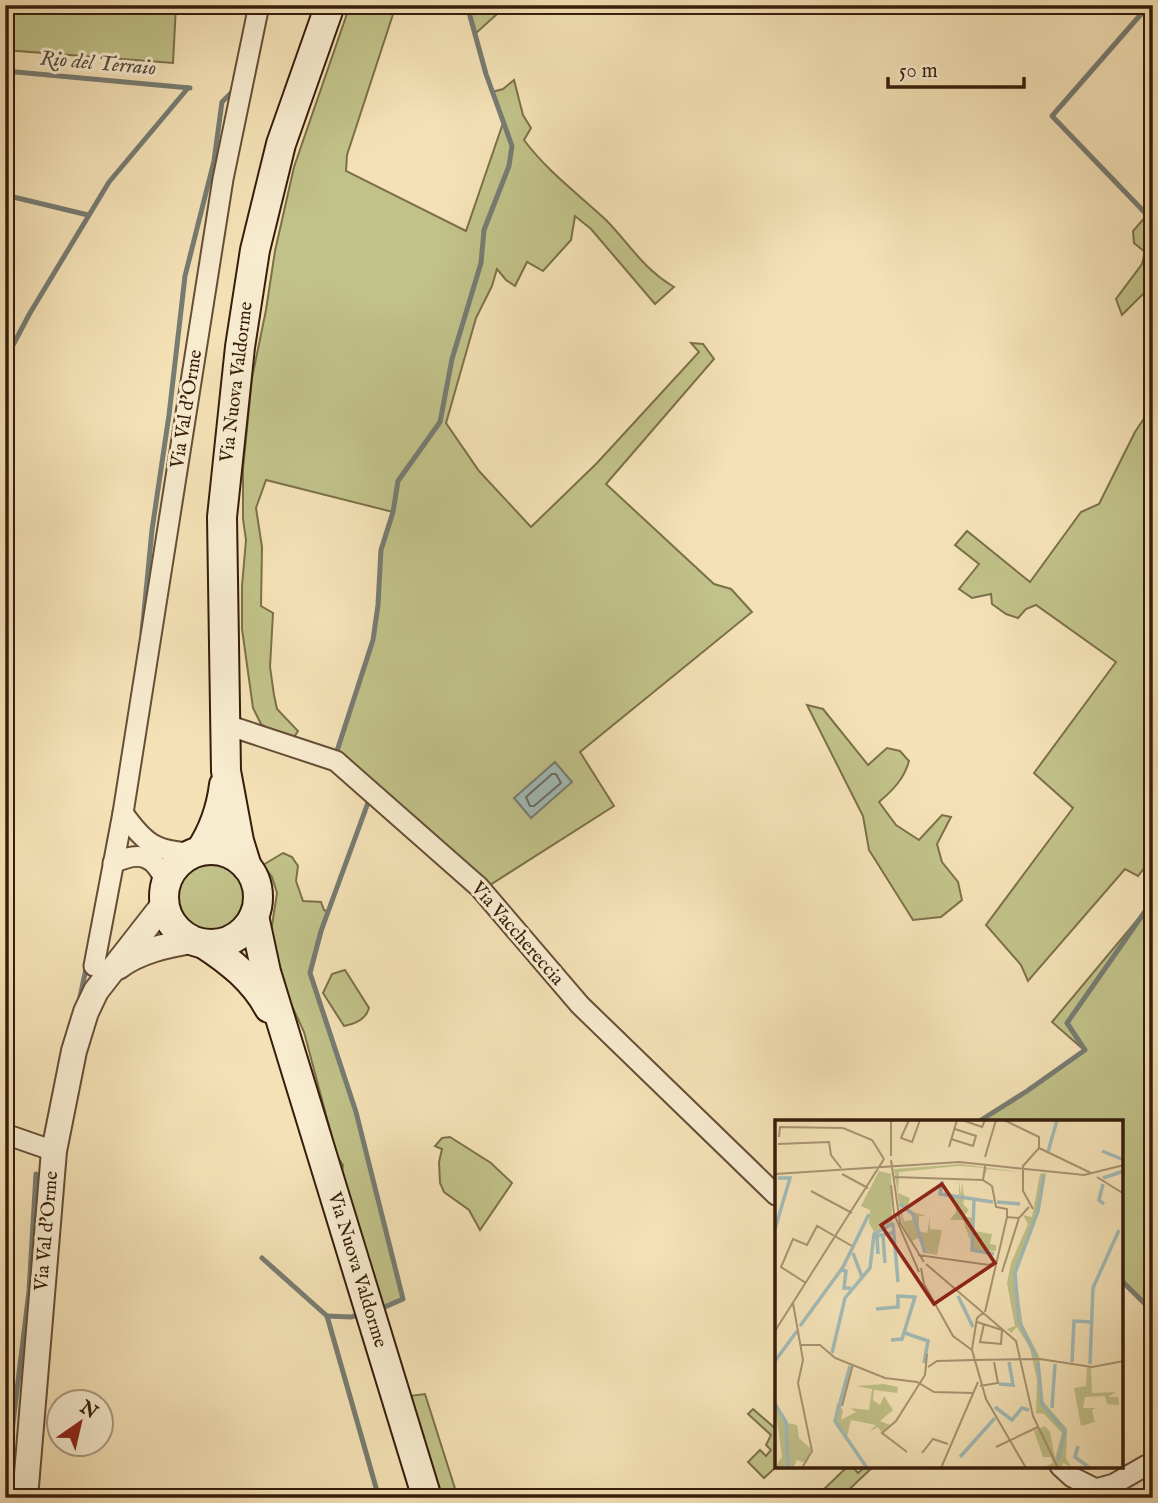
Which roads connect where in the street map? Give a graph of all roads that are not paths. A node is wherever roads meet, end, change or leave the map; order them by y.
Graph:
1 (259, 5) edge
2 (330, 5) edge
3 (224, 724) junction
4 (226, 771) junction
5 (123, 814) junction
6 (197, 852) junction
7 (113, 863) junction
8 (247, 867) junction
9 (165, 893) junction
10 (254, 916) junction
11 (199, 942) junction
12 (102, 970) junction
13 (288, 1043) junction
14 (5, 1134) edge
15 (54, 1151) junction
16 (775, 1194) edge
17 (1153, 1466) edge
18 (1062, 1468) edge
19 (25, 1498) edge
20 (426, 1498) edge

1 - 5 street, Via Val d'Orme
2 - 3 main road, Via Nuova Valdorme
3 - 4 main road, Via Nuova Valdorme
3 - 16 street, Via Vacchereccia
4 - 6 main road, Via Nuova Valdorme
4 - 8 main road, Via Nuova Valdorme
5 - 6 street
5 - 7 street, Via Val d'Orme
6 - 8 main road
6 - 9 main road, Via Nuova Valdorme
7 - 9 street
7 - 12 street, Via Val d'Orme
8 - 10 main road, Via Nuova Valdorme
9 - 11 main road, Via Nuova Valdorme
9 - 12 street, Via Val d'Orme
10 - 11 main road
10 - 13 main road, Via Nuova Valdorme
11 - 12 street, Via Val d'Orme
11 - 13 main road, Via Nuova Valdorme
12 - 15 street, Via Val d'Orme
13 - 20 main road, Via Nuova Valdorme
14 - 15 street
15 - 19 street, Via Val d'Orme
17 - 18 street

